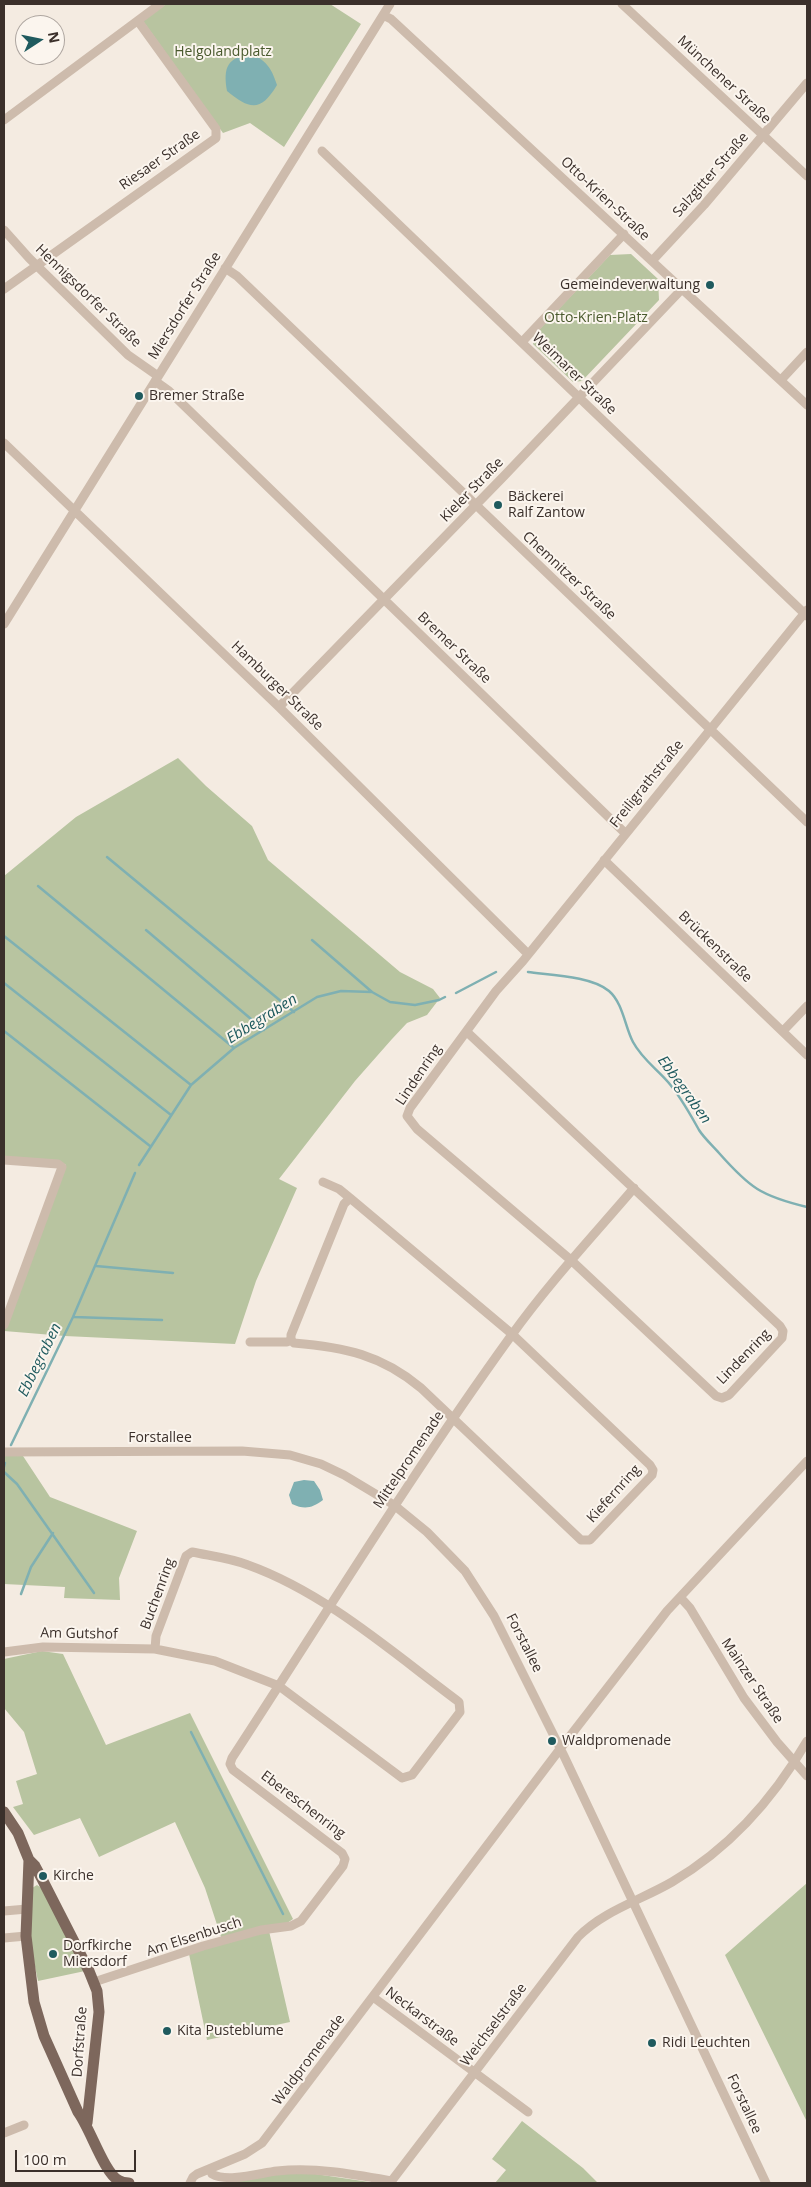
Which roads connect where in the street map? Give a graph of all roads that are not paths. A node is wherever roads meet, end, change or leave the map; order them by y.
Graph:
1 (160, 4) edge
2 (390, 4) edge
3 (622, 4) edge
4 (384, 15) junction
5 (138, 21) junction
6 (807, 83) edge
7 (4, 120) edge
8 (764, 136) junction
9 (322, 151) dead end
10 (807, 176) edge
11 (4, 230) edge
12 (624, 234) junction
13 (652, 261) junction
14 (36, 266) junction
15 (225, 268) junction
16 (4, 289) edge
17 (682, 289) junction
18 (522, 342) junction
19 (807, 352) edge
20 (156, 378) junction
21 (781, 380) junction
22 (578, 398) junction
23 (807, 405) edge
24 (4, 443) edge
25 (476, 506) junction
26 (74, 511) junction
27 (384, 599) junction
28 (7, 612) edge
29 (806, 613) edge
30 (4, 624) edge
31 (279, 708) junction
32 (710, 728) junction
33 (807, 822) edge
34 (625, 833) junction
35 (604, 860) junction
36 (527, 953) junction
37 (509, 976) joint
38 (807, 1006) edge
39 (783, 1031) junction
40 (467, 1032) junction
41 (807, 1055) edge
42 (4, 1160) edge
43 (323, 1182) dead end
44 (634, 1188) junction
45 (350, 1198) junction
46 (572, 1261) junction
47 (4, 1324) edge
48 (512, 1334) junction
49 (291, 1340) junction
50 (250, 1342) dead end
51 (453, 1418) junction
52 (4, 1452) edge
53 (807, 1461) edge
54 (394, 1505) junction
55 (680, 1597) junction
56 (329, 1606) junction
57 (155, 1649) junction
58 (4, 1652) edge
59 (278, 1686) junction
60 (807, 1740) edge
61 (560, 1749) junction
62 (795, 1761) junction
63 (230, 1764) joint
64 (807, 1776) edge
65 (4, 1812) edge
66 (29, 1860) junction
67 (633, 1903) junction
68 (27, 1909) junction
69 (4, 1911) edge
70 (273, 1928) joint
71 (26, 1936) junction
72 (4, 1938) edge
73 (94, 1982) junction
74 (373, 1997) junction
75 (474, 2073) junction
76 (528, 2112) dead end
77 (87, 2123) junction
78 (24, 2125) dead end
79 (4, 2133) edge
80 (210, 2169) junction
81 (111, 2180) edge
82 (391, 2182) edge
83 (129, 2183) edge
84 (190, 2183) edge
85 (766, 2183) edge

1 - 5 street
2 - 4 street, Miersdorfer Straße
3 - 8 street, Münchener Straße
4 - 12 street, Otto-Krien-Straße
4 - 15 street, Miersdorfer Straße
5 - 7 street
5 - 14 street, Riesaer Straße
6 - 8 street, Salzgitter Straße
8 - 10 street, Münchener Straße
8 - 13 street, Salzgitter Straße
9 - 18 street, Weimarer Straße
11 - 14 street, Hennigsdorfer Straße
12 - 13 street, Otto-Krien-Straße
12 - 18 street
13 - 17 street, Otto-Krien-Straße
14 - 16 street, Riesaer Straße
14 - 20 street, Hennigsdorfer Straße
15 - 20 street, Miersdorfer Straße
15 - 25 street, Chemnitzer Straße
17 - 21 street, Otto-Krien-Straße
17 - 22 street, Kieler Straße
18 - 22 street, Weimarer Straße
19 - 21 street
20 - 26 street, Miersdorfer Straße
20 - 27 street, Bremer Straße
21 - 23 street, Otto-Krien-Straße
22 - 25 street, Kieler Straße
22 - 29 street, Weimarer Straße
24 - 26 street, Hamburger Straße
25 - 27 street, Kieler Straße
25 - 32 street, Chemnitzer Straße
26 - 28 street, Miersdorfer Straße
26 - 31 street, Hamburger Straße
27 - 31 street, Kieler Straße
27 - 34 street, Bremer Straße
28 - 30 street, Miersdorfer Straße
29 - 32 street, Freiligrathstraße
31 - 36 street, Hamburger Straße
32 - 33 street, Chemnitzer Straße
32 - 34 street, Freiligrathstraße
34 - 35 street, Freiligrathstraße
35 - 36 street, Freiligrathstraße
35 - 39 street, Brückenstraße
36 - 37 street, Freiligrathstraße
37 - 40 street, Lindenring
38 - 39 street
39 - 41 street, Brückenstraße
40 - 44 street, Lindenring
40 - 46 street, Lindenring
42 - 47 street
43 - 45 street, Kiefernring
44 - 46 street, Mittelpromenade
44 - 46 street, Lindenring
45 - 48 street, Kiefernring
45 - 49 street
46 - 48 street, Mittelpromenade
48 - 51 street, Mittelpromenade
48 - 51 street, Kiefernring
49 - 50 street, Kiefernring
49 - 51 street, Kiefernring
51 - 54 street, Mittelpromenade
52 - 54 street, Forstallee
53 - 55 street, Waldpromenade
54 - 56 street, Mittelpromenade
54 - 61 street, Forstallee
55 - 61 street, Waldpromenade
55 - 62 street, Mainzer Straße
56 - 57 street, Buchenring
56 - 59 street, Mittelpromenade
56 - 59 street, Buchenring
57 - 58 street, Am Gutshof
57 - 59 street, Buchenring
59 - 63 street, Mittelpromenade
60 - 62 street, Weichselstraße
61 - 67 street, Forstallee
61 - 74 street, Waldpromenade
62 - 64 street, Mainzer Straße
62 - 67 street, Weichselstraße
63 - 70 street, Ebereschenring
65 - 66 main road, Dorfstraße
66 - 68 main road, Dorfstraße
66 - 73 main road, Dorfstraße
67 - 75 street, Weichselstraße
67 - 85 street, Forstallee
68 - 69 street
68 - 71 main road, Dorfstraße
70 - 73 street, Am Elsenbusch
71 - 72 street
71 - 77 main road, Dorfstraße
73 - 77 main road, Dorfstraße
74 - 75 street, Neckarstraße
74 - 80 street, Waldpromenade
75 - 76 street, Neckarstraße
75 - 82 street, Weichselstraße
77 - 81 main road, Dorfstraße
78 - 79 street
80 - 82 street, Weichselstraße
80 - 84 street, Waldpromenade
81 - 83 main road, Dorfstraße

